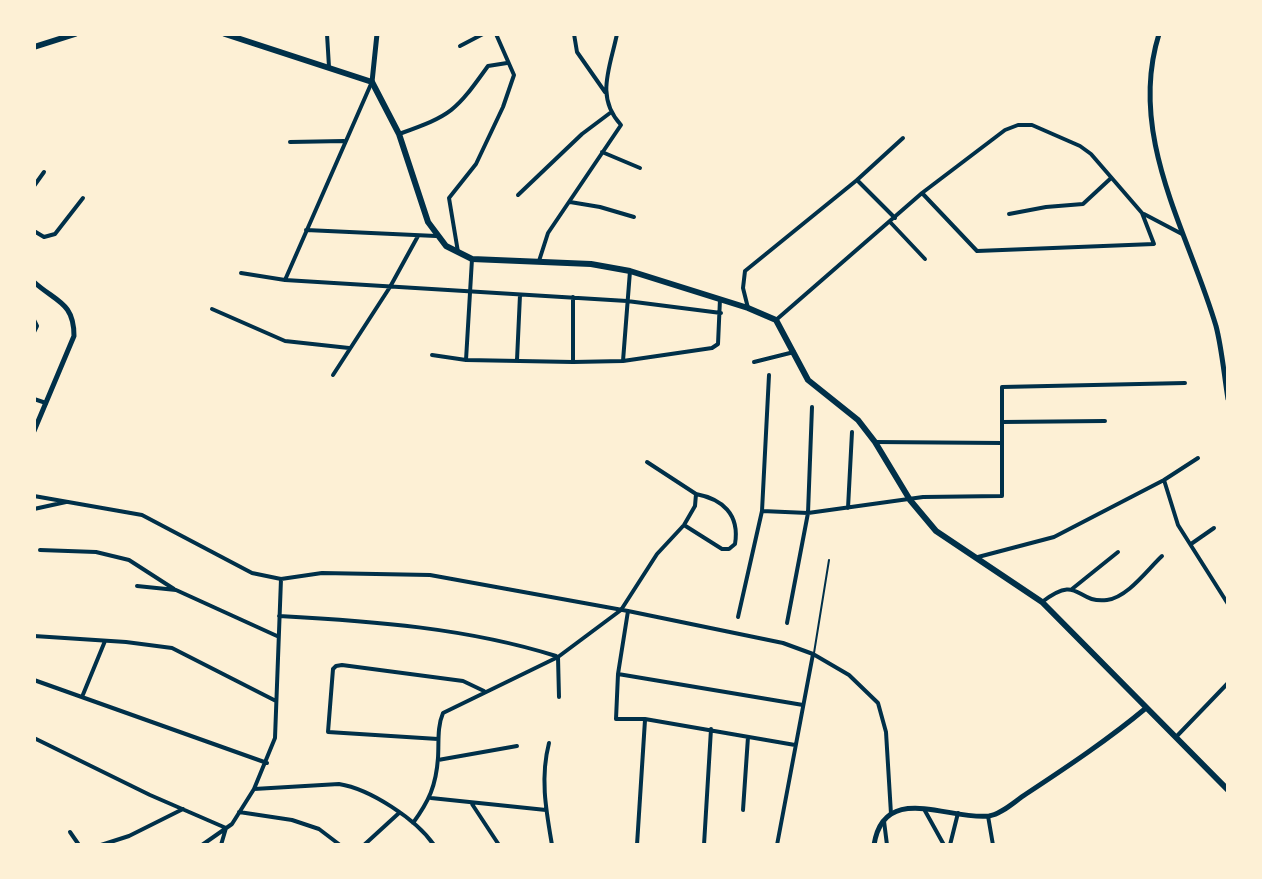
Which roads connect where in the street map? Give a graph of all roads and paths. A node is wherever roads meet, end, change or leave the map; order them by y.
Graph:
1 (75, 34) edge
2 (225, 34) edge
3 (327, 34) edge
4 (377, 34) edge
5 (483, 34) edge
6 (496, 34) edge
7 (574, 34) edge
8 (617, 34) edge
9 (1159, 34) edge
10 (460, 46) dead end
11 (34, 47) edge
12 (507, 63) junction
13 (329, 67) junction
14 (372, 82) junction
15 (605, 92) junction
16 (610, 113) junction
17 (399, 134) junction
18 (903, 138) dead end
19 (345, 141) junction
20 (290, 142) dead end
21 (602, 152) junction
22 (640, 168) dead end
23 (44, 172) dead end
24 (1110, 179) junction
25 (857, 180) junction
26 (34, 186) edge
27 (922, 193) junction
28 (518, 195) dead end
29 (83, 198) dead end
30 (569, 202) junction
31 (1142, 213) junction
32 (1009, 214) dead end
33 (634, 217) dead end
34 (893, 220) junction
35 (306, 230) junction
36 (34, 231) edge
37 (1184, 235) junction
38 (418, 236) junction
39 (436, 236) junction
40 (458, 252) junction
41 (472, 259) junction
42 (925, 259) dead end
43 (539, 261) junction
44 (630, 271) junction
45 (241, 273) dead end
46 (285, 280) junction
47 (34, 282) edge
48 (390, 287) junction
49 (469, 292) junction
50 (520, 295) junction
51 (573, 297) junction
52 (720, 299) junction
53 (627, 301) junction
54 (748, 308) junction
55 (212, 309) dead end
56 (721, 313) junction
57 (34, 320) edge
58 (776, 320) junction
59 (34, 332) edge
60 (349, 348) junction
61 (794, 352) junction
62 (432, 355) dead end
63 (466, 360) junction
64 (517, 361) junction
65 (623, 361) junction
66 (573, 362) junction
67 (754, 362) dead end
68 (333, 375) dead end
69 (769, 375) dead end
70 (1185, 383) dead end
71 (34, 399) edge
72 (1228, 399) edge
73 (46, 403) junction
74 (812, 407) dead end
75 (1105, 421) dead end
76 (1002, 422) junction
77 (34, 431) edge
78 (852, 432) dead end
79 (875, 442) junction
80 (1002, 443) junction
81 (1198, 458) dead end
82 (647, 462) dead end
83 (1164, 480) junction
84 (696, 494) junction
85 (34, 496) edge
86 (910, 500) junction
87 (68, 501) junction
88 (848, 508) junction
89 (34, 509) edge
90 (762, 511) junction
91 (808, 513) junction
92 (684, 525) junction
93 (1214, 528) dead end
94 (1191, 544) junction
95 (40, 550) dead end
96 (1118, 552) dead end
97 (1162, 556) dead end
98 (978, 557) junction
99 (829, 560) dead end
100 (281, 579) junction
101 (137, 586) dead end
102 (1072, 589) junction
103 (176, 590) junction
104 (1042, 602) junction
105 (1228, 604) edge
106 (621, 610) junction
107 (628, 611) junction
108 (279, 616) junction
109 (738, 617) dead end
110 (787, 623) dead end
111 (34, 636) edge
112 (277, 636) junction
113 (105, 641) junction
114 (813, 654) junction
115 (558, 657) junction
116 (618, 674) junction
117 (34, 680) edge
118 (1228, 683) edge
119 (484, 691) junction
120 (82, 697) junction
121 (559, 697) dead end
122 (276, 701) junction
123 (803, 705) junction
124 (1146, 708) junction
125 (645, 719) junction
126 (711, 729) junction
127 (748, 736) junction
128 (1176, 737) junction
129 (34, 738) edge
130 (438, 739) junction
131 (549, 743) dead end
132 (795, 745) junction
133 (517, 746) dead end
134 (438, 760) junction
135 (267, 763) junction
136 (254, 789) junction
137 (1228, 790) edge
138 (431, 798) junction
139 (471, 803) junction
140 (924, 808) junction
141 (183, 809) junction
142 (546, 810) junction
143 (743, 810) dead end
144 (239, 812) junction
145 (399, 813) junction
146 (958, 813) junction
147 (891, 814) junction
148 (988, 816) junction
149 (884, 821) junction
150 (413, 823) junction
151 (226, 828) junction
152 (70, 832) dead end
153 (79, 845) edge
154 (101, 845) edge
155 (202, 845) edge
156 (221, 845) edge
157 (340, 845) edge
158 (364, 845) edge
159 (434, 845) edge
160 (499, 845) edge
161 (552, 845) edge
162 (637, 845) edge
163 (704, 845) edge
164 (777, 845) edge
165 (874, 845) edge
166 (887, 845) edge
167 (947, 845) edge
168 (993, 845) edge

1 - 11 main road
2 - 13 main road
3 - 13 street
4 - 14 street
5 - 10 street
6 - 12 street
7 - 15 street
8 - 15 street
9 - 37 street
12 - 17 street
12 - 40 street
13 - 14 main road
14 - 17 main road
14 - 19 street
15 - 16 street
16 - 21 street
16 - 28 street
17 - 39 main road
18 - 25 street
19 - 20 street
19 - 35 street
21 - 22 street
21 - 30 street
23 - 26 street
24 - 27 street
24 - 31 street
24 - 32 street
25 - 34 street
25 - 54 street
27 - 31 street
27 - 34 street
29 - 36 street
30 - 33 street
30 - 43 street
31 - 37 street
34 - 42 street
34 - 58 street
35 - 38 street
35 - 46 street
37 - 72 street
38 - 39 street
38 - 48 street
39 - 40 main road
40 - 41 main road
41 - 43 main road
41 - 49 street
43 - 44 main road
44 - 52 main road
44 - 53 street
45 - 46 street
46 - 48 street
47 - 73 street
48 - 49 street
48 - 60 street
49 - 50 street
49 - 63 street
50 - 51 street
50 - 64 street
51 - 53 street
51 - 66 street
52 - 54 main road
52 - 56 street
53 - 56 street
53 - 65 street
54 - 58 main road
55 - 60 street
56 - 65 street
57 - 59 street
58 - 61 main road
60 - 68 street
61 - 67 street
61 - 79 main road
62 - 63 street
63 - 64 street
64 - 66 street
65 - 66 street
69 - 90 street
70 - 76 street
71 - 73 street
73 - 77 street
74 - 91 street
75 - 76 street
76 - 80 street
78 - 88 street
79 - 80 street
79 - 86 main road
80 - 86 street
81 - 83 street
82 - 84 street
83 - 94 street
83 - 98 street
84 - 92 street
84 - 92 street
85 - 87 street
86 - 88 street
86 - 98 main road
87 - 89 street
87 - 100 street
88 - 91 street
90 - 91 street
90 - 109 street
91 - 110 street
92 - 106 street
93 - 94 street
94 - 105 street
95 - 103 street
96 - 102 street
97 - 102 street
98 - 104 main road
99 - 114 lane
100 - 106 street
100 - 108 street
101 - 103 street
102 - 104 street
103 - 112 street
104 - 124 main road
106 - 107 street
106 - 115 street
107 - 114 street
107 - 116 street
108 - 112 street
108 - 115 street
111 - 113 street
112 - 122 street
113 - 120 street
113 - 122 street
114 - 123 street
114 - 147 street
115 - 119 street
115 - 121 street
116 - 123 street
116 - 125 street
117 - 120 street
118 - 128 street
119 - 130 street
119 - 130 street
120 - 135 street
122 - 135 street
123 - 132 street
124 - 128 main road
124 - 148 street
125 - 126 street
125 - 162 street
126 - 127 street
126 - 163 street
127 - 132 street
127 - 143 street
128 - 137 main road
129 - 141 street
130 - 134 street
131 - 142 street
132 - 164 street
133 - 134 street
134 - 138 street
135 - 136 street
136 - 144 street
136 - 145 street
138 - 139 street
138 - 150 street
139 - 142 street
139 - 160 street
140 - 146 street
140 - 147 street
140 - 167 street
141 - 151 street
141 - 154 street
142 - 161 street
144 - 151 street
144 - 157 street
145 - 150 street
145 - 158 street
146 - 148 street
146 - 167 street
147 - 149 street
148 - 168 street
149 - 165 street
149 - 166 street
150 - 159 street
151 - 155 street
151 - 156 street
152 - 153 street

